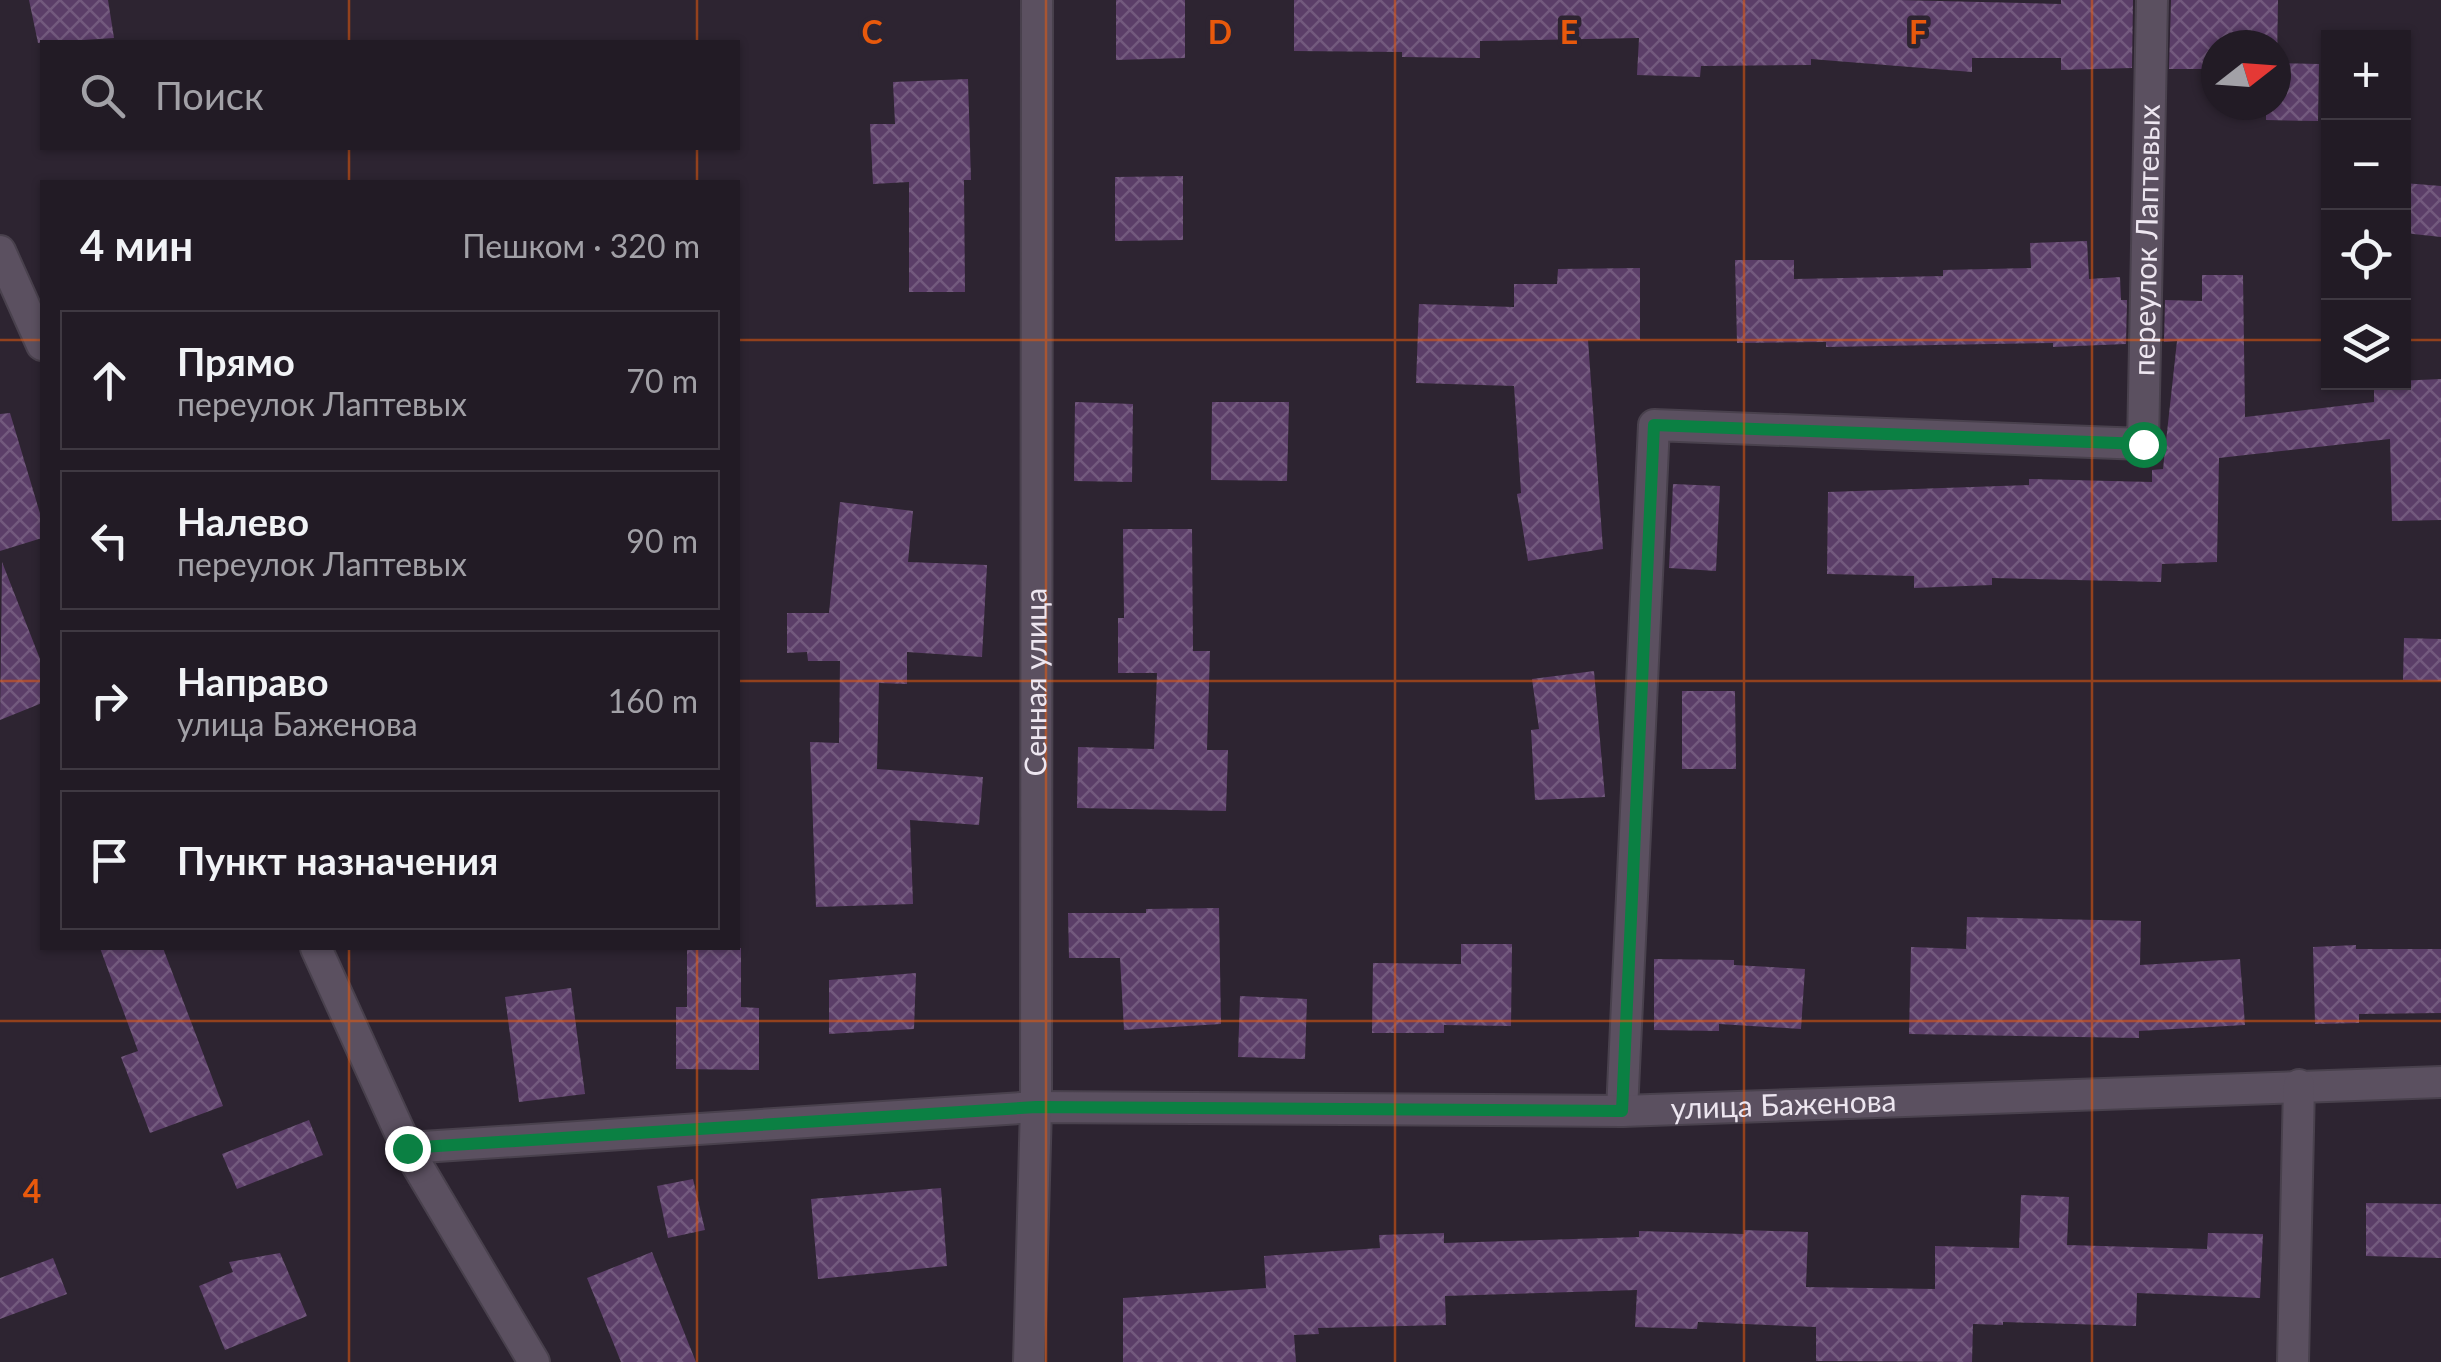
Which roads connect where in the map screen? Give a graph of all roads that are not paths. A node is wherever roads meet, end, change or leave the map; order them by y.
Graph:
1 (1037, 0) edge
2 (2152, 0) edge
3 (0, 251) edge
4 (40, 341) edge
5 (317, 950) edge
6 (2441, 1082) edge
7 (2300, 1086) junction
8 (1036, 1107) junction
9 (1622, 1111) junction
10 (407, 1148) junction
11 (534, 1362) edge
12 (1030, 1362) edge
13 (2293, 1362) edge

1 - 8 street, Сенная улица
2 - 9 street, переулок Лаптевых
3 - 4 street
5 - 10 street
6 - 7 street, улица Баженова
7 - 9 street, улица Баженова
7 - 13 street
8 - 9 street, улица Баженова
8 - 10 street, улица Баженова
8 - 12 street, Сенная улица
10 - 11 street

